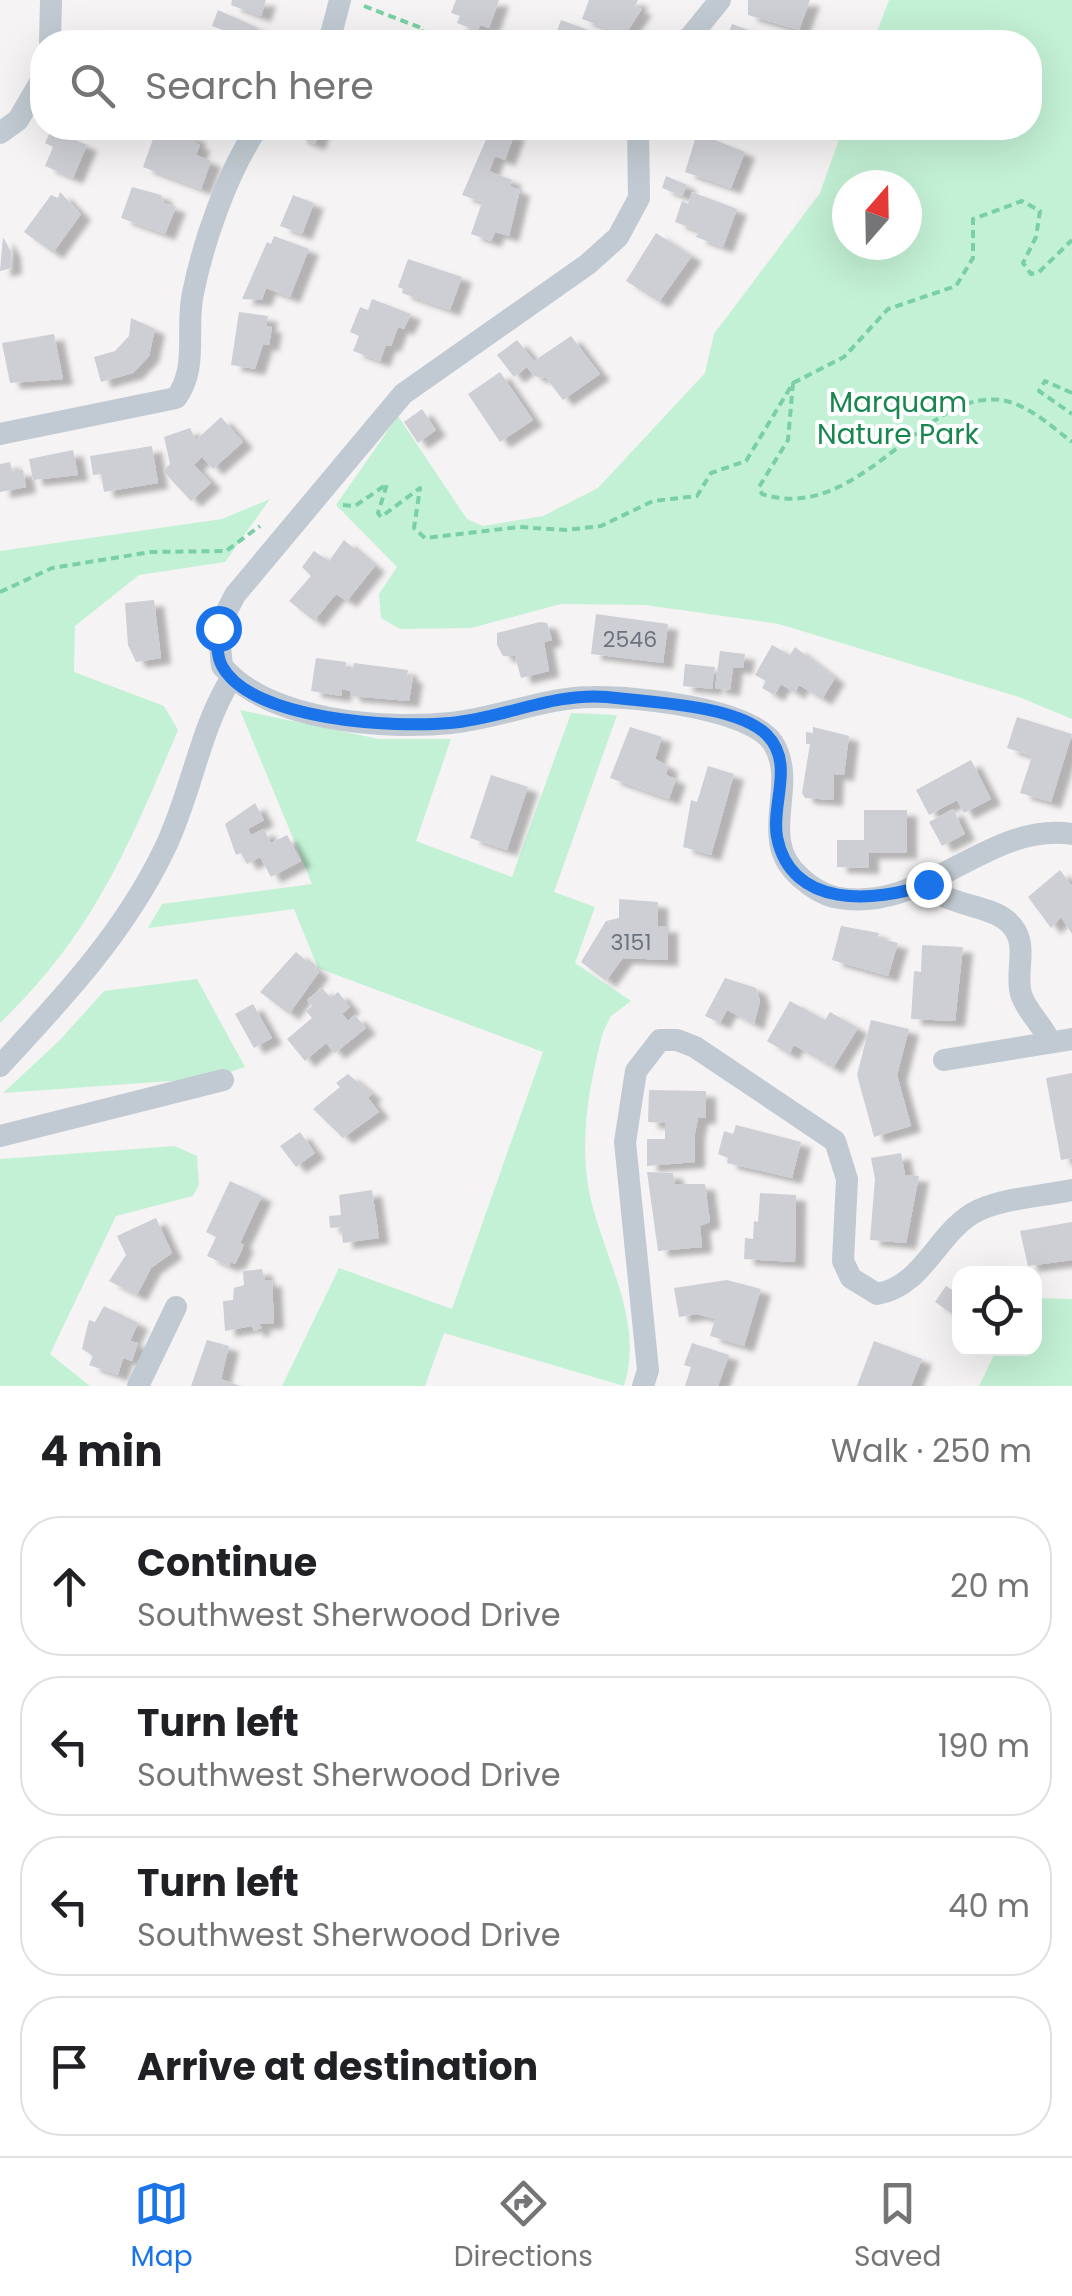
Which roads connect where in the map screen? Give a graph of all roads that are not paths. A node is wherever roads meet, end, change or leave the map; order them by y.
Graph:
1 (51, 0) edge
2 (720, 0) edge
3 (340, 1) edge
4 (50, 30) edge
5 (333, 30) edge
6 (696, 30) edge
7 (30, 100) edge
8 (0, 133) edge
9 (250, 140) edge
10 (639, 140) edge
11 (0, 434) edge
12 (232, 677) junction
13 (1072, 834) edge
14 (928, 884) junction
15 (1061, 1041) edge
16 (944, 1060) dead end
17 (0, 1066) edge
18 (222, 1080) dead end
19 (0, 1136) edge
20 (1072, 1190) edge
21 (176, 1306) dead end
22 (138, 1386) edge
23 (643, 1386) edge

1 - 4 street
2 - 6 street
3 - 5 street
7 - 8 street
9 - 11 street
10 - 12 street
12 - 14 street
12 - 17 street
13 - 14 street
14 - 15 street
15 - 16 street
18 - 19 street
20 - 23 street
21 - 22 street

